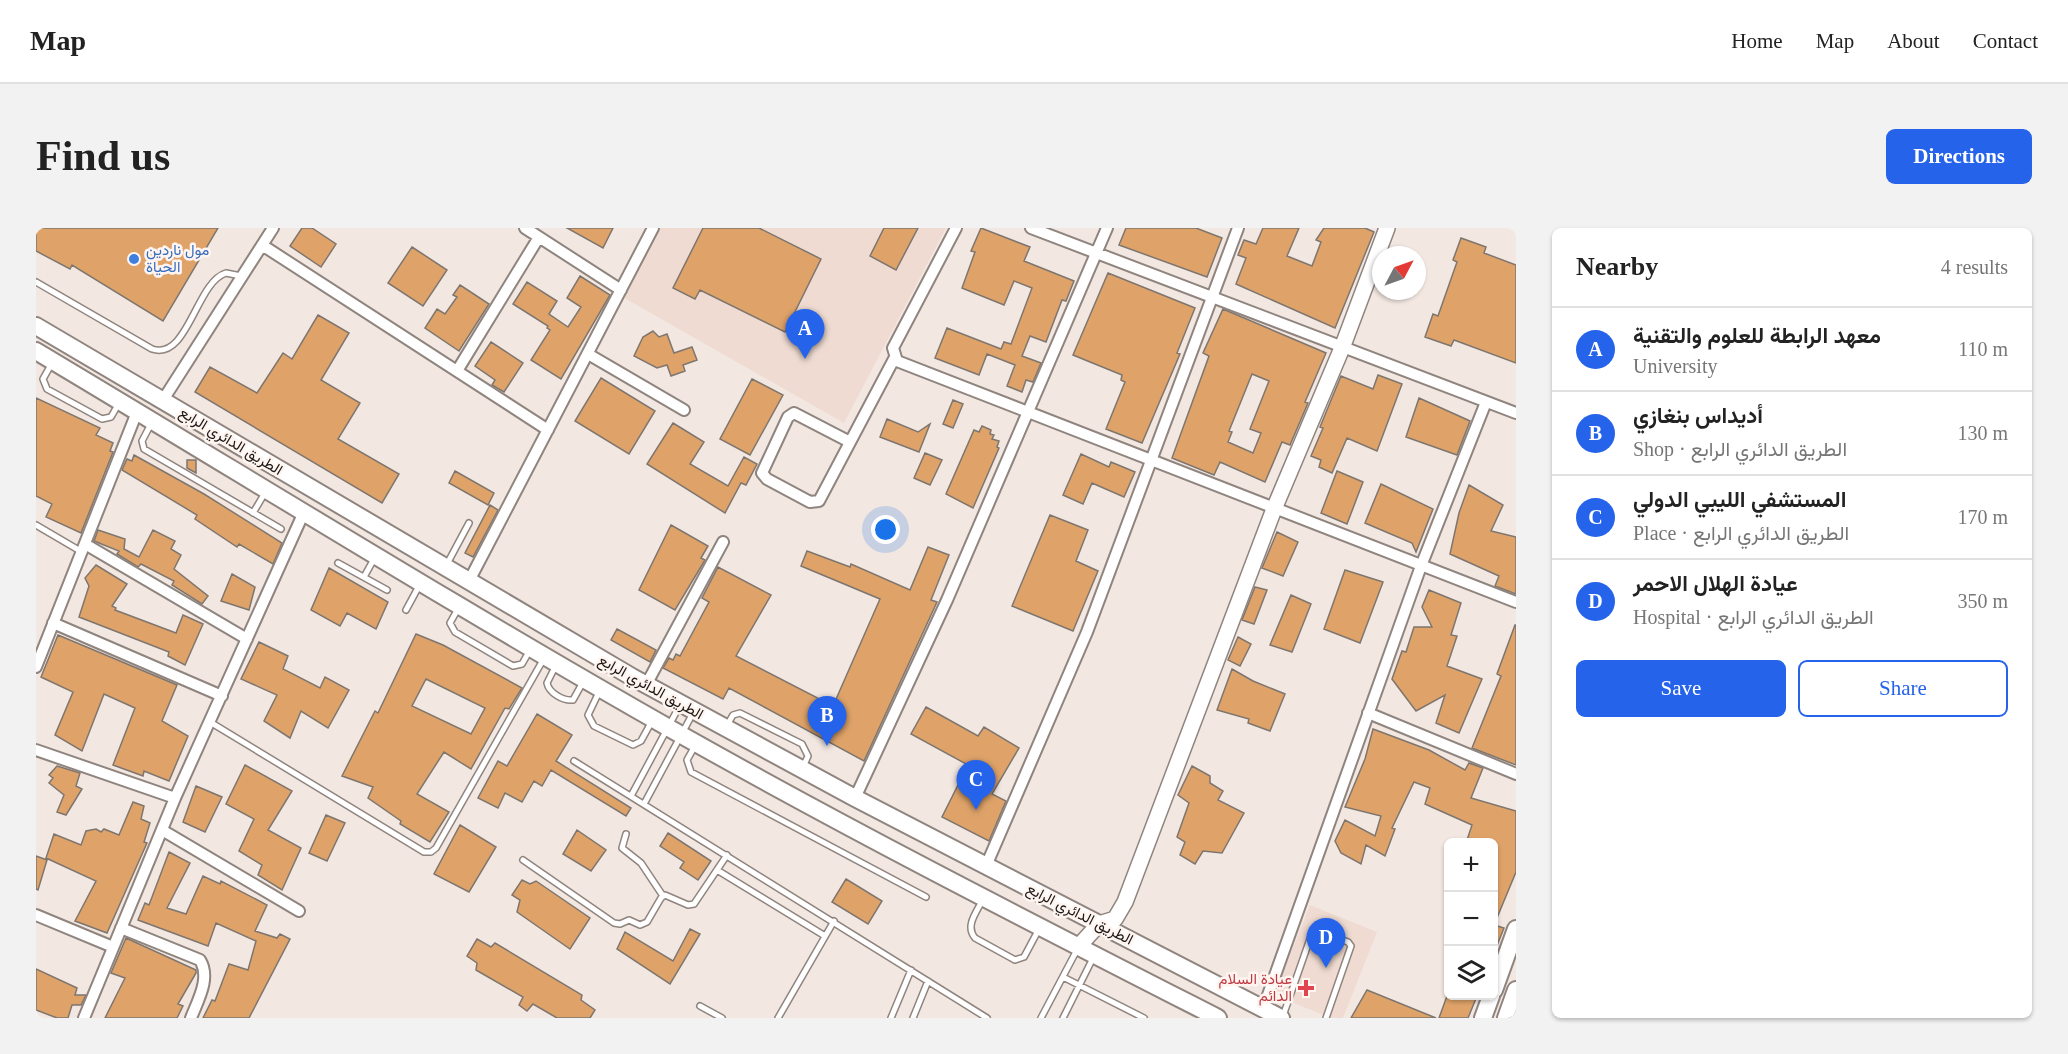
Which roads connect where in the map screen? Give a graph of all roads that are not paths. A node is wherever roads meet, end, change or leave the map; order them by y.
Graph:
1 (273, 228) edge
2 (525, 228) edge
3 (653, 228) edge
4 (956, 228) edge
5 (1031, 228) edge
6 (1107, 228) edge
7 (1238, 228) edge
8 (1387, 228) edge
9 (539, 237) junction
10 (262, 245) junction
11 (1098, 254) junction
12 (241, 276) junction
13 (36, 282) edge
14 (621, 290) junction
15 (1211, 296) junction
16 (36, 326) edge
17 (1342, 348) junction
18 (36, 351) edge
19 (588, 354) junction
20 (894, 359) junction
21 (53, 362) junction
22 (457, 371) junction
23 (163, 400) junction
24 (120, 402) junction
25 (1486, 402) junction
26 (684, 410) dead end
27 (137, 412) junction
28 (1516, 413) edge
29 (1030, 414) junction
30 (153, 421) junction
31 (548, 430) junction
32 (231, 441) junction
33 (850, 442) junction
34 (220, 461) junction
35 (1151, 461) junction
36 (267, 489) junction
37 (1274, 509) junction
38 (304, 512) junction
39 (253, 513) junction
40 (469, 523) dead end
41 (36, 525) edge
42 (280, 529) dead end
43 (723, 542) dead end
44 (83, 548) junction
45 (376, 555) junction
46 (338, 563) dead end
47 (1421, 566) junction
48 (445, 568) junction
49 (364, 577) junction
50 (469, 581) junction
51 (421, 582) junction
52 (387, 590) dead end
53 (1516, 602) edge
54 (460, 606) junction
55 (406, 610) dead end
56 (53, 623) junction
57 (247, 639) junction
58 (544, 656) junction
59 (36, 667) edge
60 (584, 679) junction
61 (646, 685) junction
62 (601, 688) junction
63 (222, 696) junction
64 (687, 707) junction
65 (1368, 713) junction
66 (210, 722) junction
67 (668, 727) junction
68 (696, 743) junction
69 (36, 750) edge
70 (574, 761) dead end
71 (1516, 774) edge
72 (631, 796) junction
73 (175, 798) junction
74 (855, 798) junction
75 (644, 804) junction
76 (162, 830) junction
77 (626, 834) dead end
78 (727, 855) junction
79 (523, 861) dead end
80 (986, 866) junction
81 (717, 870) junction
82 (663, 896) junction
83 (926, 897) dead end
84 (984, 897) junction
85 (299, 911) dead end
86 (36, 915) edge
87 (834, 921) junction
88 (1099, 924) junction
89 (1040, 927) junction
90 (121, 928) junction
91 (1516, 929) edge
92 (825, 936) junction
93 (1079, 946) junction
94 (113, 947) junction
95 (1095, 955) junction
96 (911, 970) junction
97 (1063, 977) junction
98 (1498, 979) edge
99 (928, 981) junction
100 (1079, 986) junction
101 (1516, 990) edge
102 (1490, 1000) edge
103 (700, 1006) dead end
104 (1263, 1009) junction
105 (1508, 1015) edge
106 (1485, 1016) edge
107 (84, 1018) edge
108 (191, 1018) edge
109 (722, 1018) edge
110 (778, 1018) edge
111 (891, 1018) edge
112 (913, 1018) edge
113 (987, 1018) edge
114 (1041, 1018) edge
115 (1063, 1018) edge
116 (1144, 1018) edge
117 (1218, 1018) edge
118 (1282, 1018) edge
119 (1326, 1018) edge

1 - 10 street
2 - 9 street
3 - 14 street
4 - 20 street
5 - 11 street
6 - 11 street
7 - 15 street
8 - 17 main road
9 - 14 street
9 - 22 street
10 - 12 street
10 - 22 street
11 - 15 street
11 - 29 street
12 - 13 lane
12 - 23 street
14 - 19 street
15 - 17 street
15 - 35 street
16 - 23 main road, الطريق الدائري الرابع
17 - 25 street
17 - 37 main road
18 - 21 main road, الطريق الدائري الرابع
19 - 26 street
19 - 31 street
20 - 29 street
20 - 33 street
21 - 24 main road, الطريق الدائري الرابع
21 - 24 lane
22 - 31 street
23 - 32 main road, الطريق الدائري الرابع
24 - 27 main road, الطريق الدائري الرابع
25 - 28 street
25 - 47 street
27 - 30 main road, الطريق الدائري الرابع
27 - 44 street
29 - 35 street
29 - 74 street
30 - 34 main road, الطريق الدائري الرابع
30 - 39 lane
31 - 50 street
32 - 34 main road
32 - 48 main road, الطريق الدائري الرابع
33 - 33 street
34 - 36 main road, الطريق الدائري الرابع
35 - 37 street
35 - 80 street
36 - 38 main road, الطريق الدائري الرابع
36 - 39 lane
37 - 47 street
37 - 88 main road
38 - 45 main road, الطريق الدائري الرابع
38 - 57 street
39 - 42 lane
40 - 48 lane
41 - 44 lane
43 - 61 street
44 - 56 street
44 - 57 street
45 - 49 lane
45 - 51 main road, الطريق الدائري الرابع
46 - 49 lane
47 - 53 street
47 - 65 street
48 - 50 main road, الطريق الدائري الرابع
49 - 52 lane
50 - 61 main road, الطريق الدائري الرابع
51 - 54 main road, الطريق الدائري الرابع
51 - 55 lane
54 - 58 main road, الطريق الدائري الرابع
54 - 58 lane
56 - 59 street
56 - 63 street
57 - 63 street
58 - 60 main road, الطريق الدائري الرابع
58 - 60 lane
58 - 66 lane
60 - 62 main road, الطريق الدائري الرابع
61 - 64 main road, الطريق الدائري الرابع
62 - 67 main road, الطريق الدائري الرابع
62 - 67 lane
63 - 66 street
64 - 67 lane
64 - 67 lane
64 - 74 main road, الطريق الدائري الرابع
65 - 71 street
65 - 104 street
66 - 73 street
67 - 68 main road, الطريق الدائري الرابع
67 - 72 lane
67 - 75 lane
68 - 83 lane
68 - 84 main road, الطريق الدائري الرابع
69 - 73 street
70 - 72 lane
72 - 75 lane
73 - 76 street
74 - 80 main road, الطريق الدائري الرابع
75 - 78 lane
76 - 85 street
76 - 90 street
77 - 82 lane
78 - 81 lane
78 - 87 lane
79 - 82 lane
80 - 88 main road, الطريق الدائري الرابع
81 - 82 lane
81 - 92 lane
84 - 89 main road, الطريق الدائري الرابع
84 - 89 lane
86 - 94 street
87 - 92 lane
87 - 96 lane
88 - 93 main road
88 - 104 main road, الطريق الدائري الرابع
89 - 93 main road, الطريق الدائري الرابع
90 - 94 street
90 - 108 street
91 - 98 main road
92 - 110 lane
93 - 95 main road, الطريق الدائري الرابع
93 - 97 lane
94 - 107 street
95 - 100 lane
95 - 117 main road, الطريق الدائري الرابع
96 - 99 lane
96 - 111 lane
97 - 100 lane
97 - 114 lane
99 - 112 lane
99 - 113 lane
100 - 115 lane
100 - 116 lane
101 - 105 main road
102 - 106 main road
103 - 109 lane
104 - 118 main road, الطريق الدائري الرابع
118 - 119 lane

